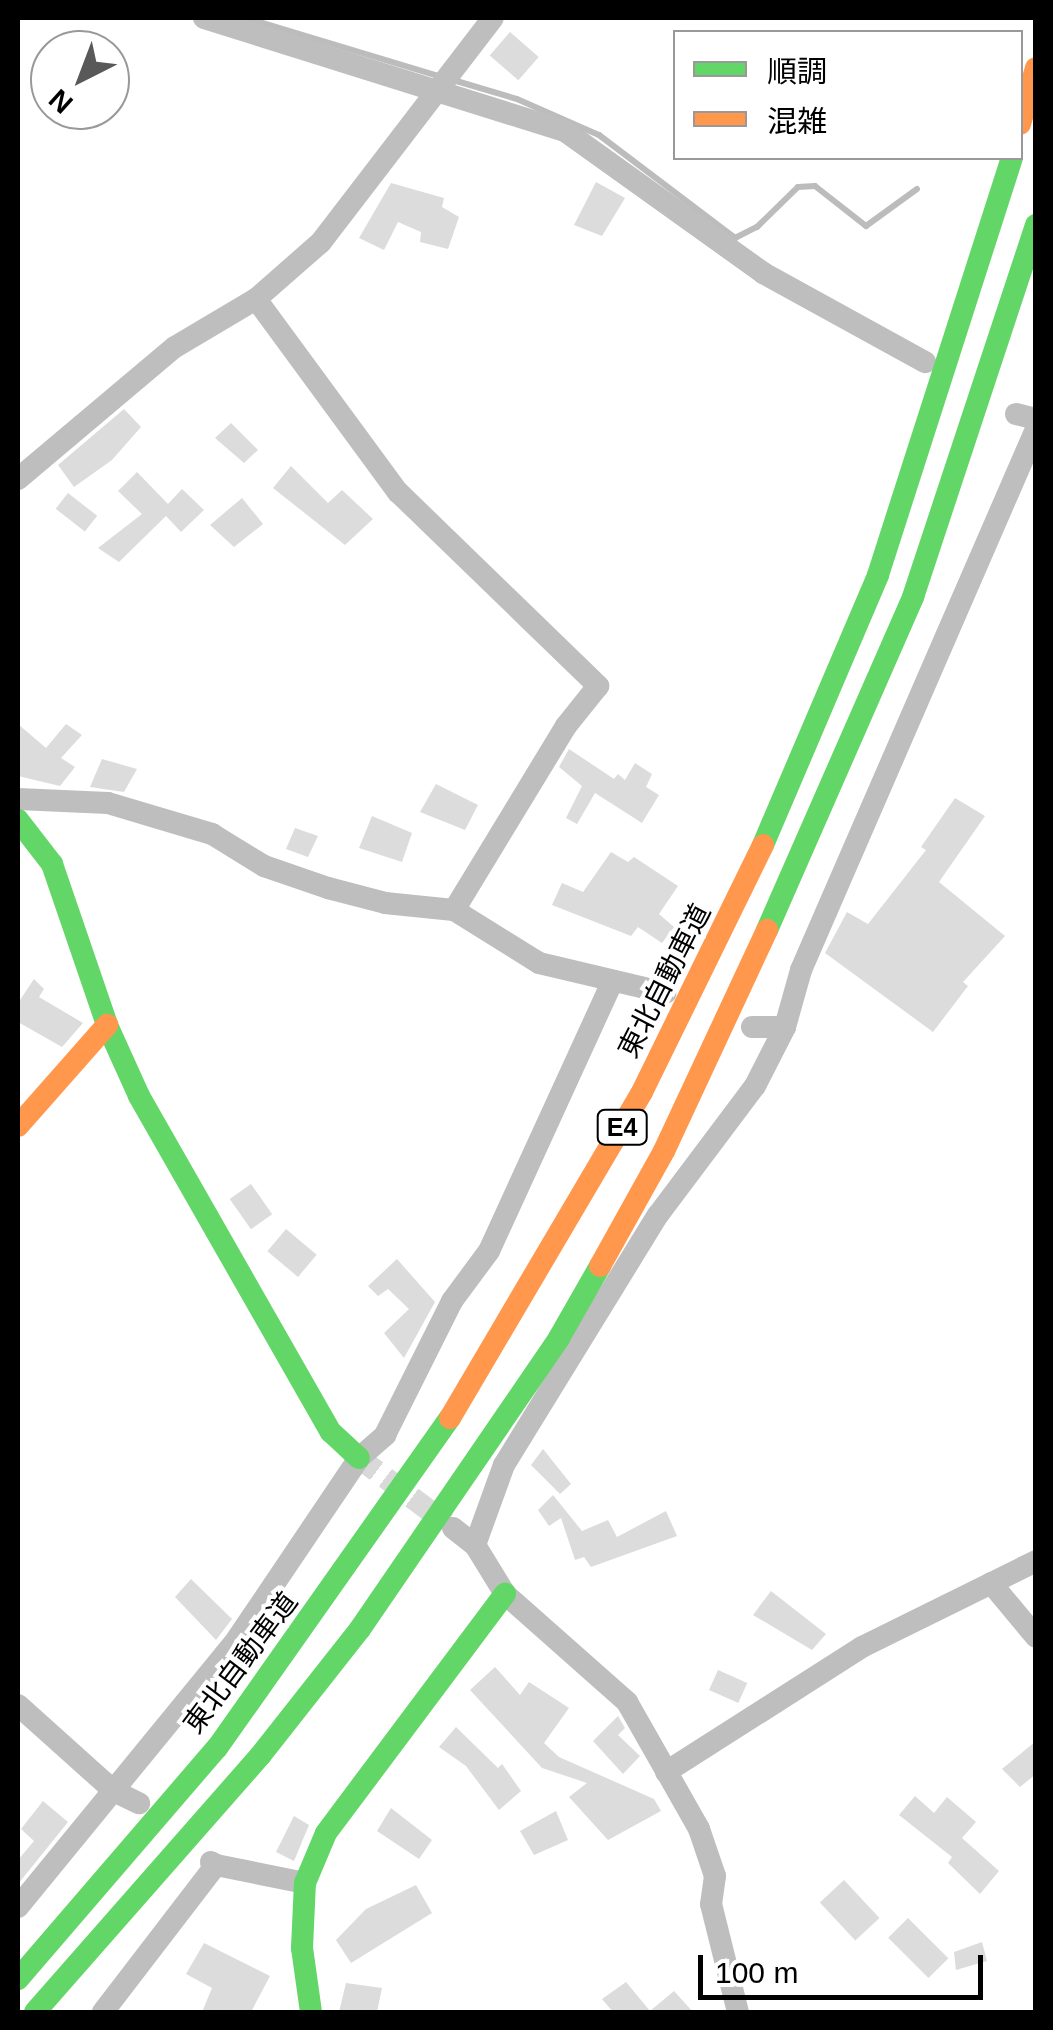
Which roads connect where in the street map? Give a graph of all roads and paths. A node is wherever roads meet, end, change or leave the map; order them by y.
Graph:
1 (204, 18) edge
2 (494, 18) edge
3 (1036, 68) edge
4 (443, 82) junction
5 (1023, 114) edge
6 (1011, 160) edge
7 (1036, 226) edge
8 (256, 299) junction
9 (925, 362) dead end
10 (1036, 430) edge
11 (18, 477) edge
12 (18, 799) edge
13 (18, 820) edge
14 (454, 910) junction
15 (612, 985) junction
16 (666, 993) dead end
17 (107, 1025) junction
18 (785, 1027) junction
19 (752, 1028) dead end
20 (18, 1126) edge
21 (359, 1458) junction
22 (453, 1528) tunnel mouth
23 (475, 1544) junction
24 (1036, 1561) edge
25 (991, 1583) junction
26 (505, 1594) junction
27 (1036, 1637) edge
28 (18, 1704) edge
29 (666, 1772) junction
30 (114, 1792) junction
31 (139, 1803) dead end
32 (306, 1884) junction
33 (18, 1908) edge
34 (18, 1979) edge
35 (36, 2012) edge
36 (103, 2012) edge
37 (311, 2012) edge
38 (738, 2012) edge

1 - 4 street
2 - 4 street
3 - 5 main road
4 - 8 street
4 - 9 street
6 - 34 main road, 東北自動車道 / E4
7 - 35 main road, E4
8 - 11 street
8 - 14 street
10 - 18 street
12 - 14 street
13 - 17 main road
14 - 15 street
15 - 16 street
15 - 21 street
17 - 20 main road
17 - 21 main road
18 - 19 street
18 - 23 street
21 - 30 street
22 - 23 street
23 - 26 street
24 - 25 street
25 - 27 street
25 - 29 street
26 - 29 street
26 - 32 main road
28 - 30 street
29 - 38 street
30 - 31 street
30 - 33 street
32 - 36 street
32 - 37 main road

